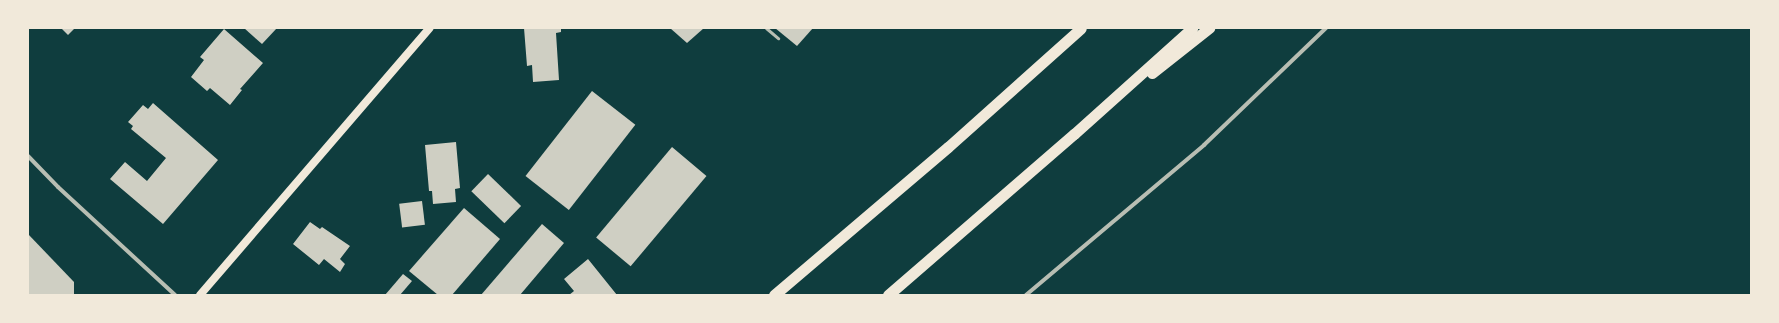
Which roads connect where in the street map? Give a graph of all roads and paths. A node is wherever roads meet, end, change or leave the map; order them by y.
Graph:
1 (430, 28) edge
2 (766, 28) edge
3 (1081, 28) edge
4 (1192, 28) edge
5 (1209, 28) edge
6 (1326, 28) edge
7 (778, 38) dead end
8 (1074, 134) junction
9 (28, 156) edge
10 (175, 295) edge
11 (200, 295) edge
12 (774, 295) edge
13 (888, 295) edge
14 (1026, 295) edge

1 - 11 main road
2 - 7 lane
3 - 12 highway
4 - 8 highway
5 - 8 highway
6 - 14 street
8 - 13 highway
9 - 10 street

